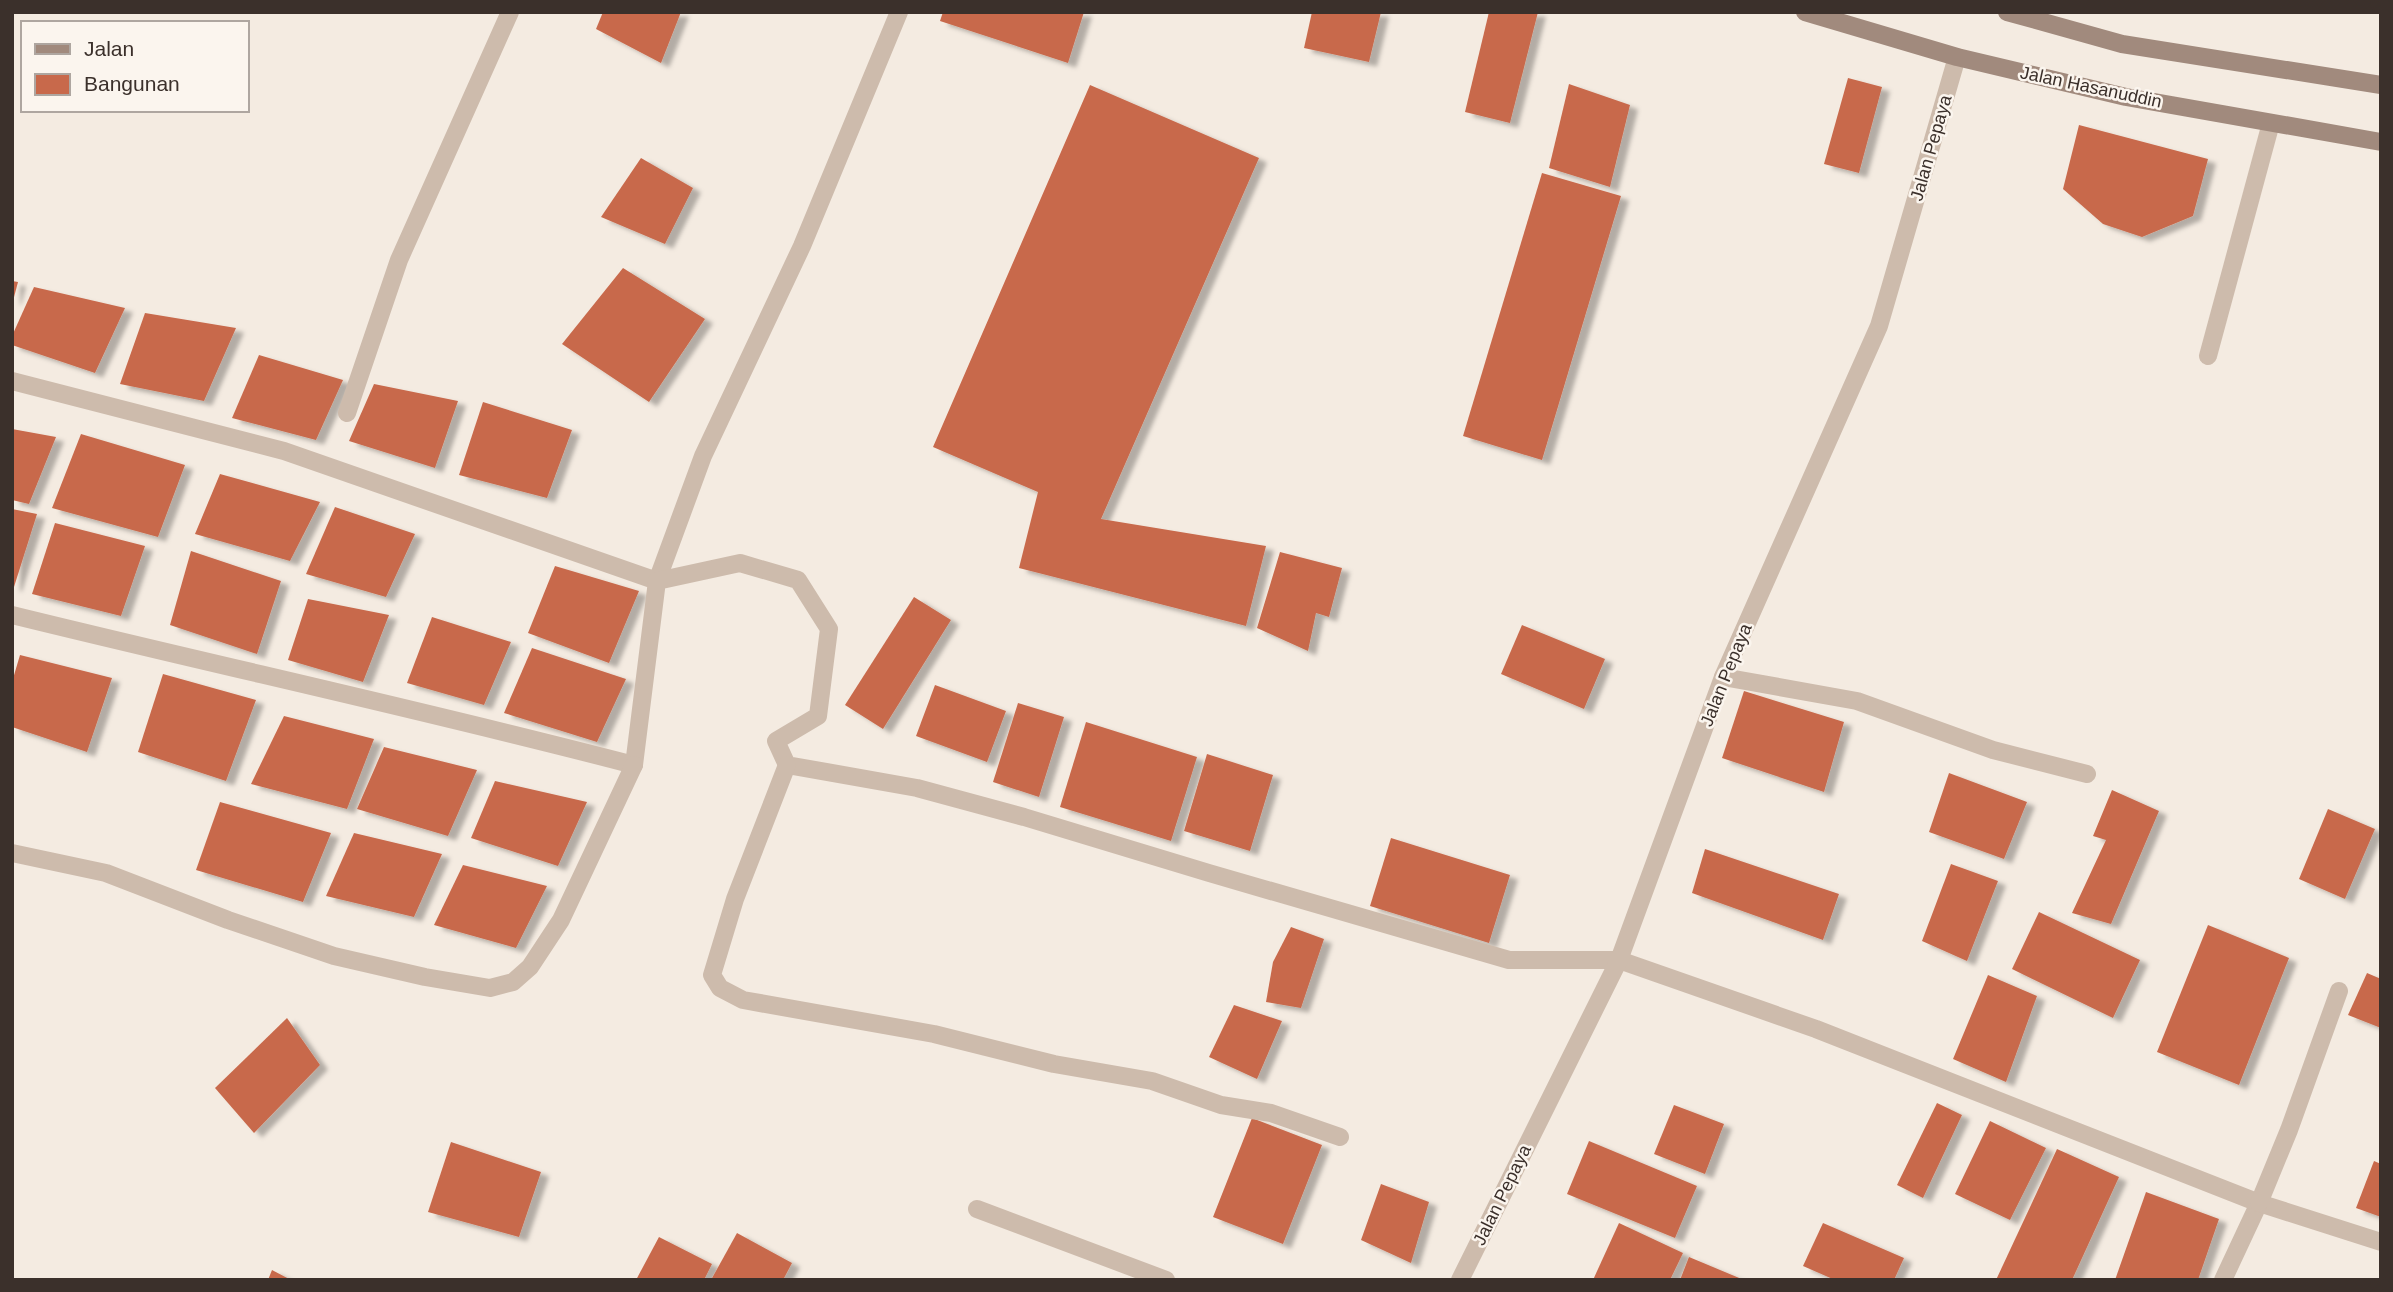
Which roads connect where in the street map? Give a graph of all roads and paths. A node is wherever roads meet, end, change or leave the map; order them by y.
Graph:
1 (510, 12) edge
2 (899, 12) edge
3 (1805, 12) edge
4 (2007, 12) edge
5 (1957, 57) junction
6 (2381, 85) edge
7 (2271, 123) junction
8 (2381, 142) edge
9 (2208, 356) dead end
10 (12, 381) edge
11 (347, 413) dead end
12 (657, 581) junction
13 (12, 615) edge
14 (1723, 677) junction
15 (634, 765) junction
16 (787, 765) junction
17 (2087, 774) dead end
18 (12, 853) edge
19 (1619, 960) junction
20 (2339, 991) dead end
21 (1340, 1137) dead end
22 (2259, 1203) junction
23 (977, 1209) dead end
24 (2381, 1242) edge
25 (1166, 1280) edge
26 (1460, 1280) edge
27 (2223, 1280) edge

1 - 11 street
2 - 12 street
3 - 5 street, Jalan Hasanuddin
4 - 6 street
5 - 7 street, Jalan Hasanuddin
5 - 14 street, Jalan Pepaya
7 - 8 street, Jalan Hasanuddin
7 - 9 street
10 - 12 street
12 - 15 street
12 - 16 street
13 - 15 street
14 - 17 street
14 - 19 street, Jalan Pepaya
15 - 18 street
16 - 19 street
16 - 21 street
19 - 22 street
19 - 26 street, Jalan Pepaya
20 - 22 street
22 - 24 street
22 - 27 street
23 - 25 street

